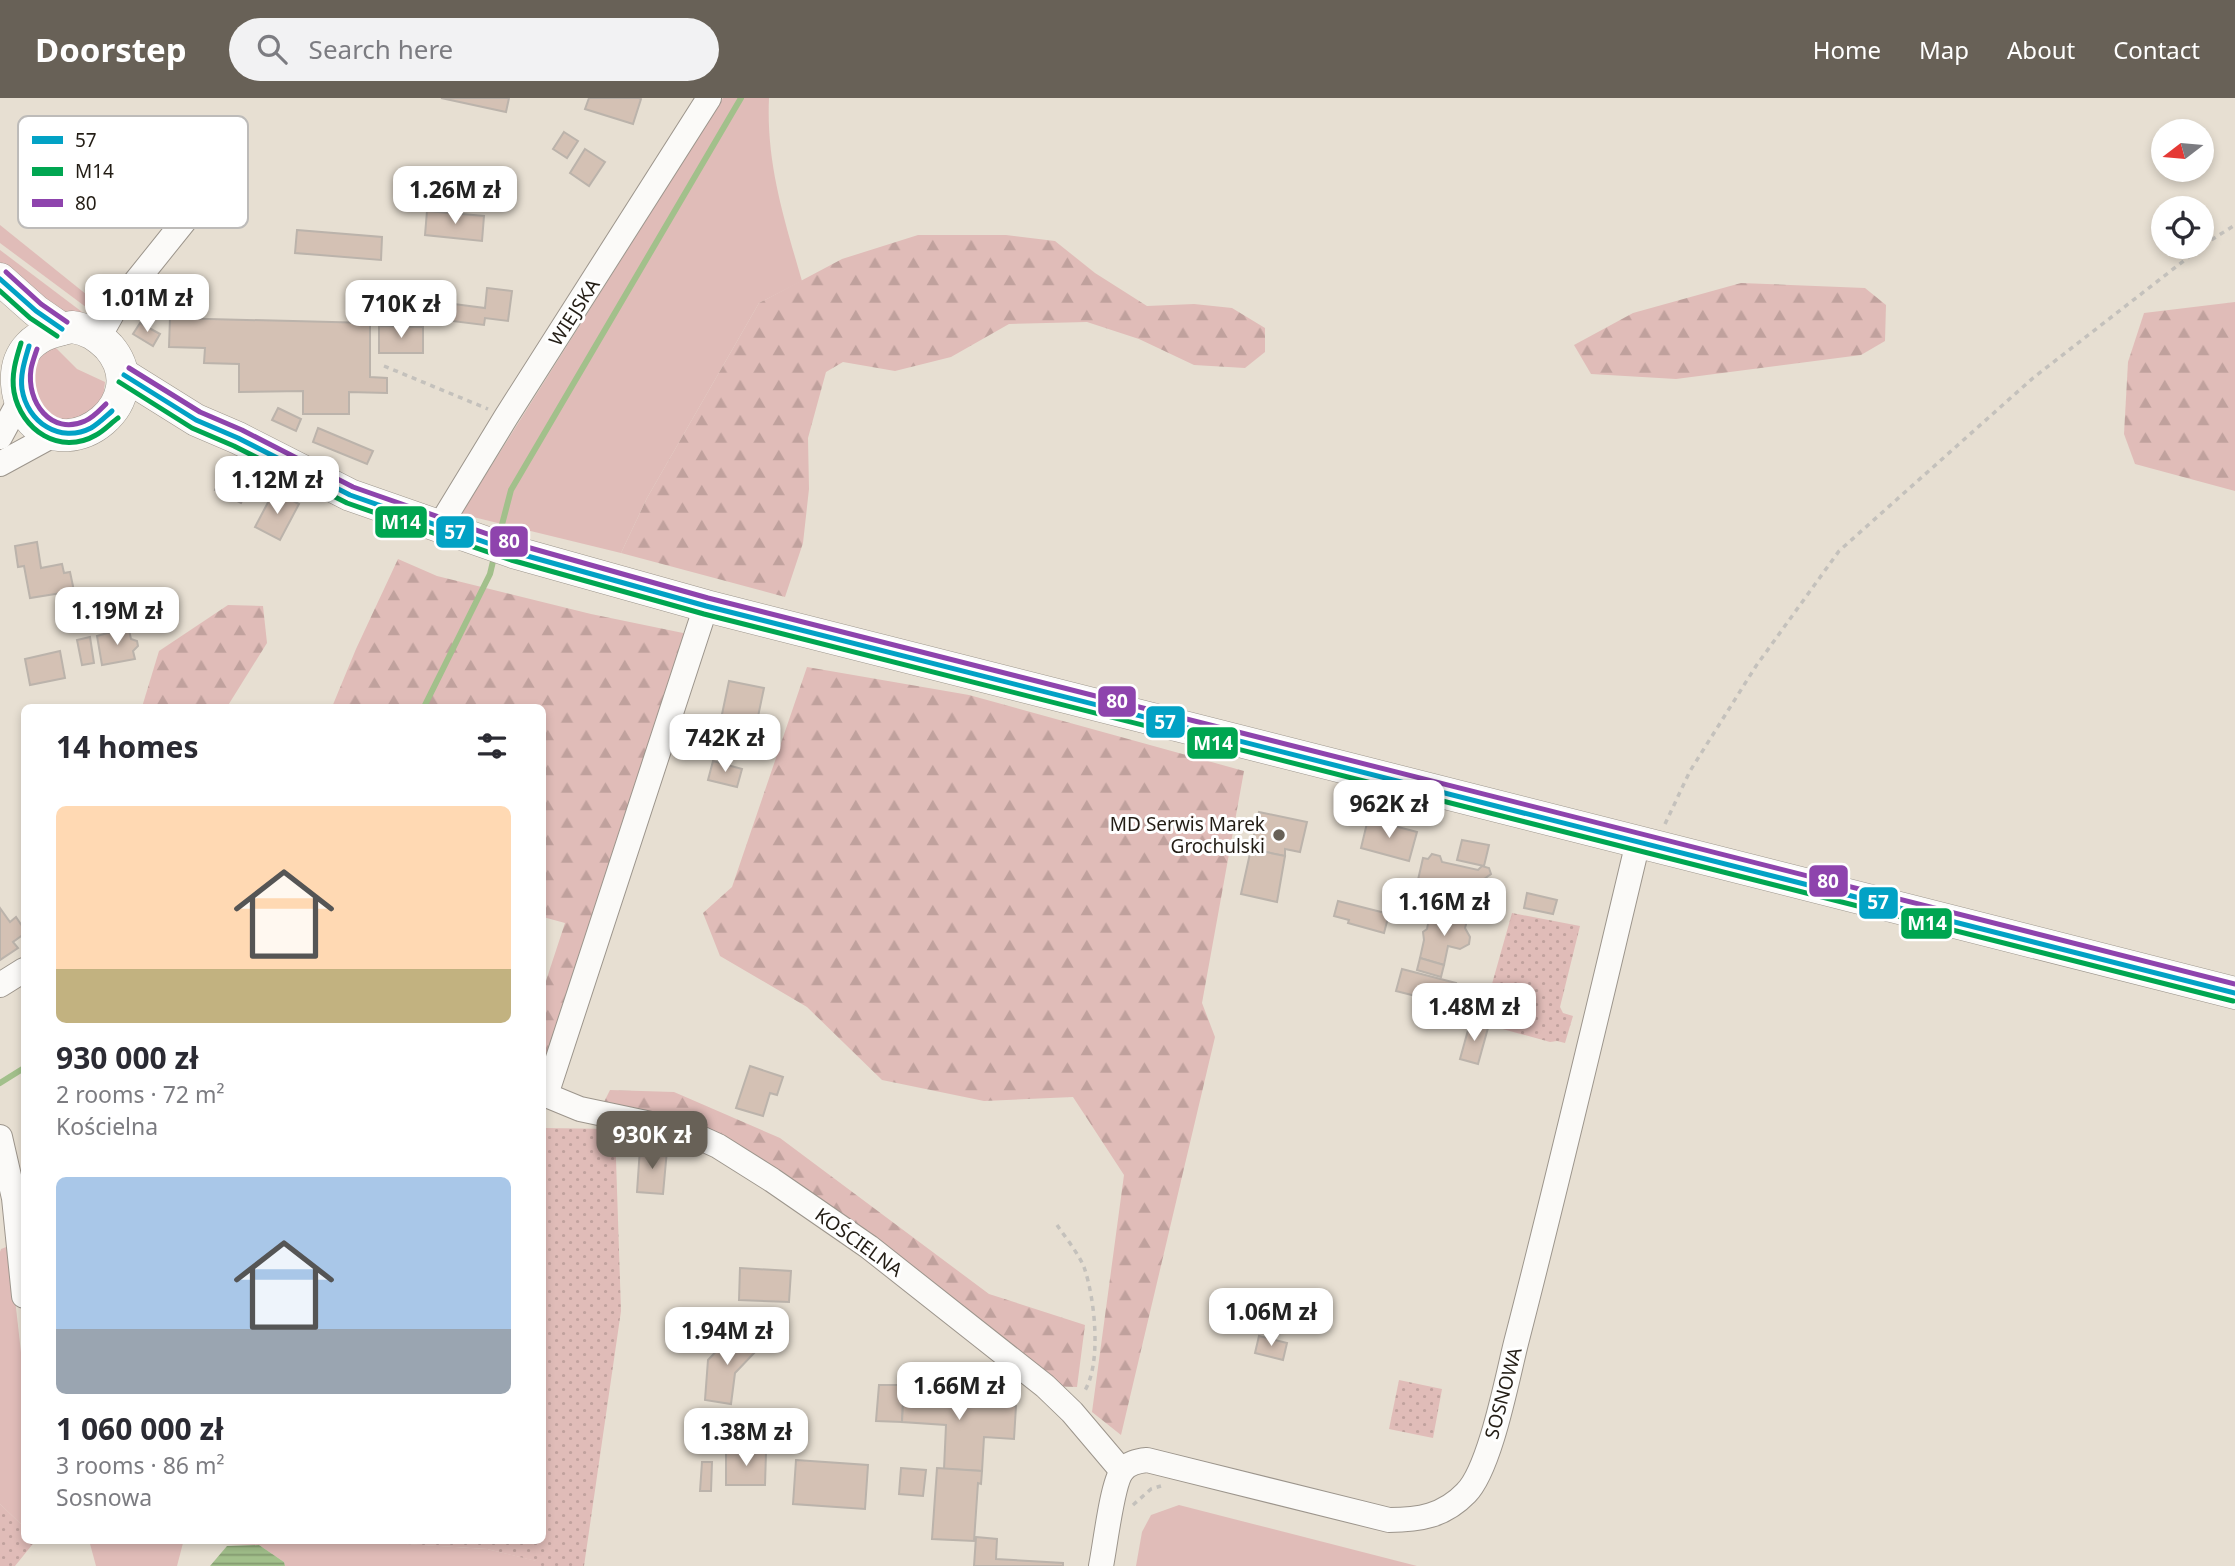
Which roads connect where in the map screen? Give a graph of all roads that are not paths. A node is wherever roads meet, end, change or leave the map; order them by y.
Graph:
1 (709, 98) edge
2 (179, 228) edge
3 (0, 279) edge
4 (0, 295) edge
5 (62, 329) junction
6 (99, 337) junction
7 (29, 346) junction
8 (124, 375) junction
9 (20, 400) junction
10 (112, 411) junction
11 (196, 420) junction
12 (55, 434) junction
13 (0, 437) edge
14 (0, 464) edge
15 (453, 532) junction
16 (706, 606) junction
17 (1646, 844) junction
18 (21, 972) edge
19 (0, 985) edge
20 (2235, 993) edge
21 (546, 1090) edge
22 (546, 1097) edge
23 (0, 1137) edge
24 (16, 1160) edge
25 (21, 1263) edge
26 (1122, 1471) junction
27 (1101, 1566) edge

1 - 15 street, WIEJSKA
2 - 6 street
3 - 5 main road
4 - 7 main road
5 - 6 main road
5 - 7 main road
6 - 8 main road
7 - 9 main road
8 - 10 main road
8 - 11 main road
9 - 12 main road
9 - 13 street
10 - 11 main road
10 - 12 main road
11 - 15 main road
12 - 14 street
15 - 16 main road
16 - 17 main road
16 - 21 street, KOŚCIELNA
17 - 20 main road
17 - 26 street, SOSNOWA
18 - 19 street
22 - 26 street, KOŚCIELNA
23 - 24 street
24 - 25 street
26 - 27 street

